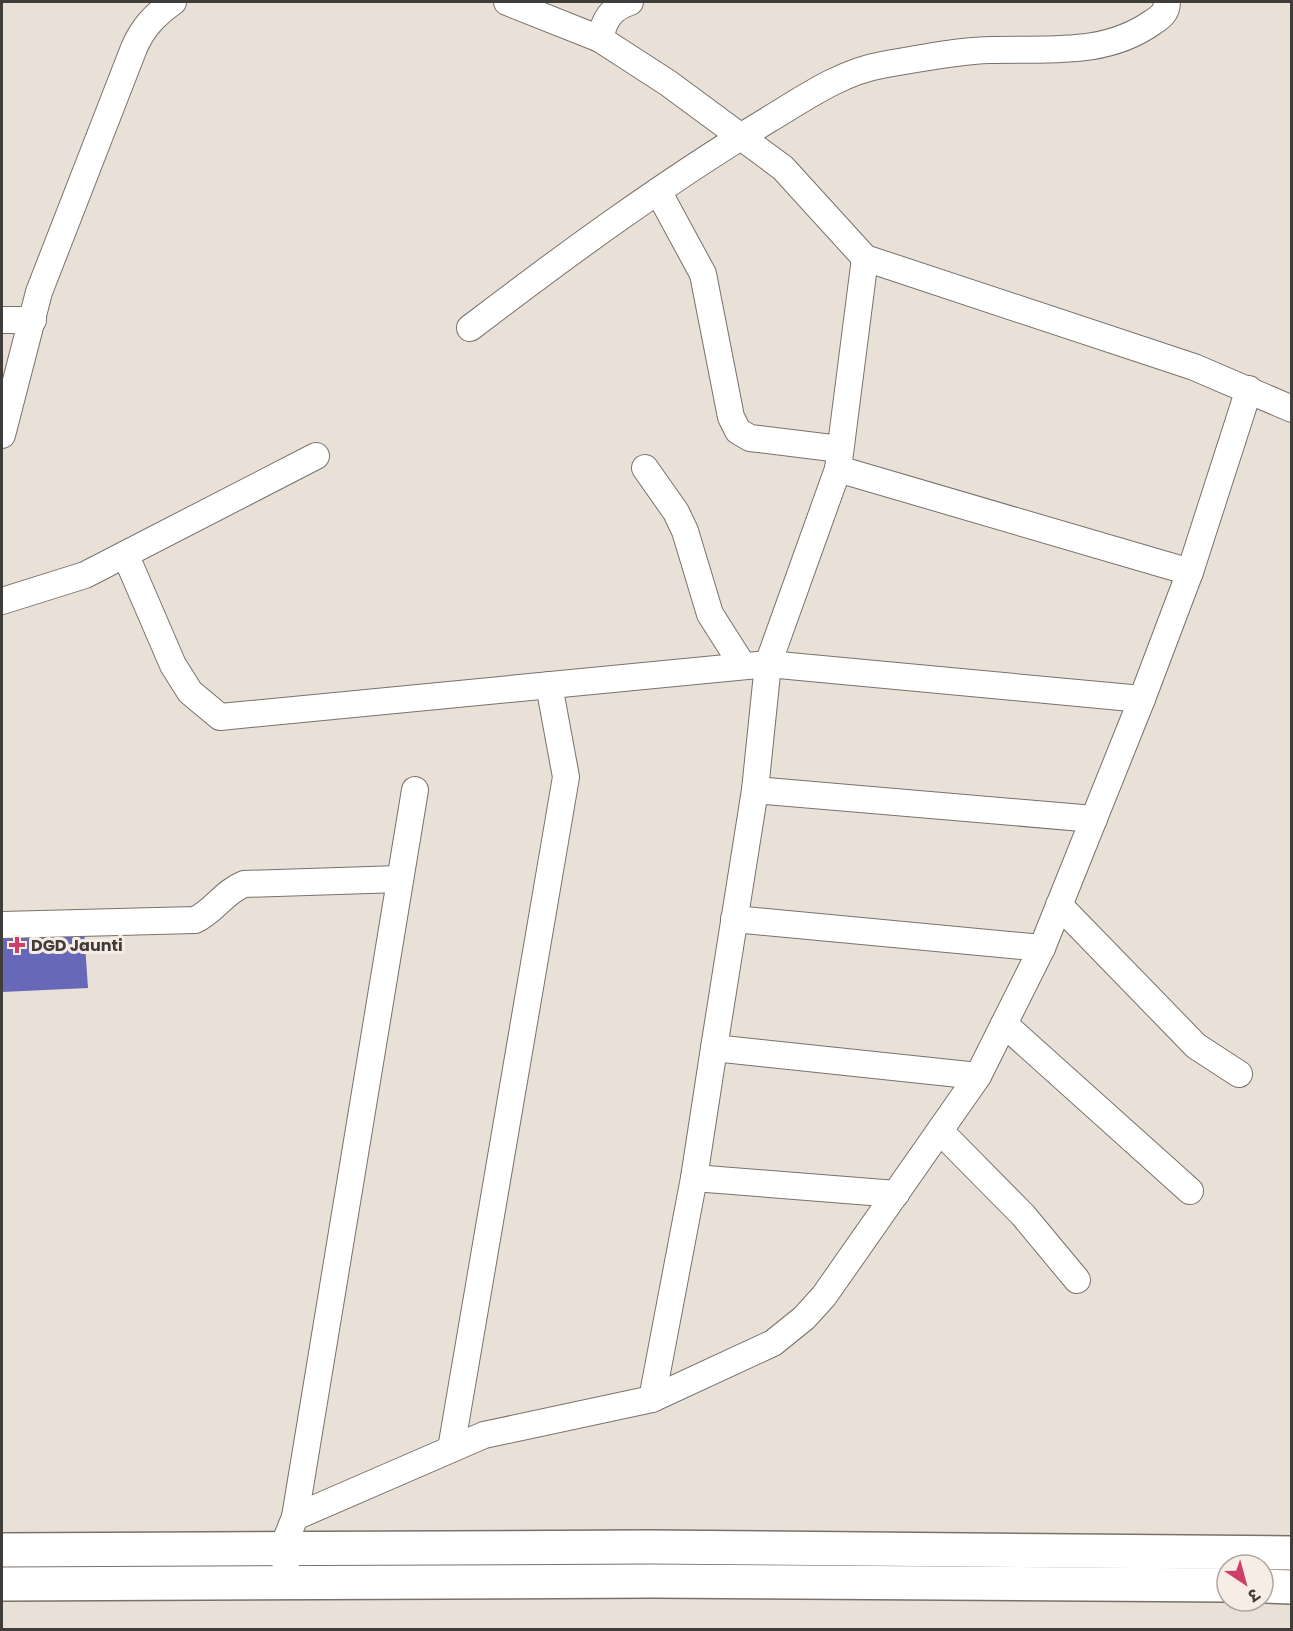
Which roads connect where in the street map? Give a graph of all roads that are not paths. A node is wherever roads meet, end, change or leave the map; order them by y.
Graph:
1 (173, 2) edge
2 (507, 2) edge
3 (630, 2) edge
4 (1167, 2) edge
5 (605, 19) edge
6 (742, 136) junction
7 (658, 191) junction
8 (865, 258) junction
9 (2, 320) edge
10 (33, 321) junction
11 (470, 328) dead end
12 (1249, 389) junction
13 (1292, 409) edge
14 (2, 435) edge
15 (316, 456) dead end
16 (839, 459) junction
17 (645, 468) dead end
18 (126, 556) junction
19 (1190, 572) junction
20 (2, 602) edge
21 (755, 665) junction
22 (549, 685) junction
23 (1142, 699) junction
24 (415, 790) dead end
25 (755, 790) junction
26 (1094, 819) junction
27 (400, 879) junction
28 (1059, 905) junction
29 (734, 919) junction
30 (2, 925) edge
31 (1042, 948) junction
32 (1004, 1024) junction
33 (714, 1048) junction
34 (1239, 1074) dead end
35 (978, 1076) junction
36 (940, 1131) junction
37 (694, 1178) junction
38 (1190, 1191) dead end
39 (896, 1194) junction
40 (1077, 1280) dead end
41 (652, 1399) junction
42 (451, 1449) junction
43 (289, 1532) junction
44 (2, 1550) edge
45 (1117, 1550) junction
46 (1292, 1553) edge
47 (288, 1581) junction
48 (2, 1584) edge
49 (1124, 1584) junction
50 (1215, 1585) edge
51 (1275, 1586) edge
52 (1292, 1587) edge

1 - 10 street
2 - 5 street
3 - 5 street
4 - 6 street
5 - 6 street
6 - 7 street
6 - 8 street
7 - 11 street
7 - 16 street
8 - 12 street
8 - 16 street
9 - 10 street
10 - 14 street
12 - 13 street
12 - 19 street
15 - 18 street
16 - 19 street
16 - 21 street
17 - 21 street
18 - 20 street
18 - 22 street
19 - 23 street
21 - 22 street
21 - 23 street
21 - 25 street
22 - 42 street
23 - 26 street
24 - 27 street
25 - 26 street
25 - 29 street
26 - 28 street
27 - 30 street
27 - 43 street
28 - 31 street
28 - 34 street
29 - 31 street
29 - 33 street
31 - 32 street
32 - 35 street
32 - 38 street
33 - 35 street
33 - 37 street
35 - 36 street
36 - 39 street
36 - 40 street
37 - 39 street
37 - 41 street
39 - 41 street
41 - 42 street
42 - 43 street
43 - 44 main road
43 - 45 main road
43 - 47 street
45 - 46 main road
45 - 49 main road
47 - 48 main road
47 - 49 main road
49 - 50 main road
51 - 52 main road

